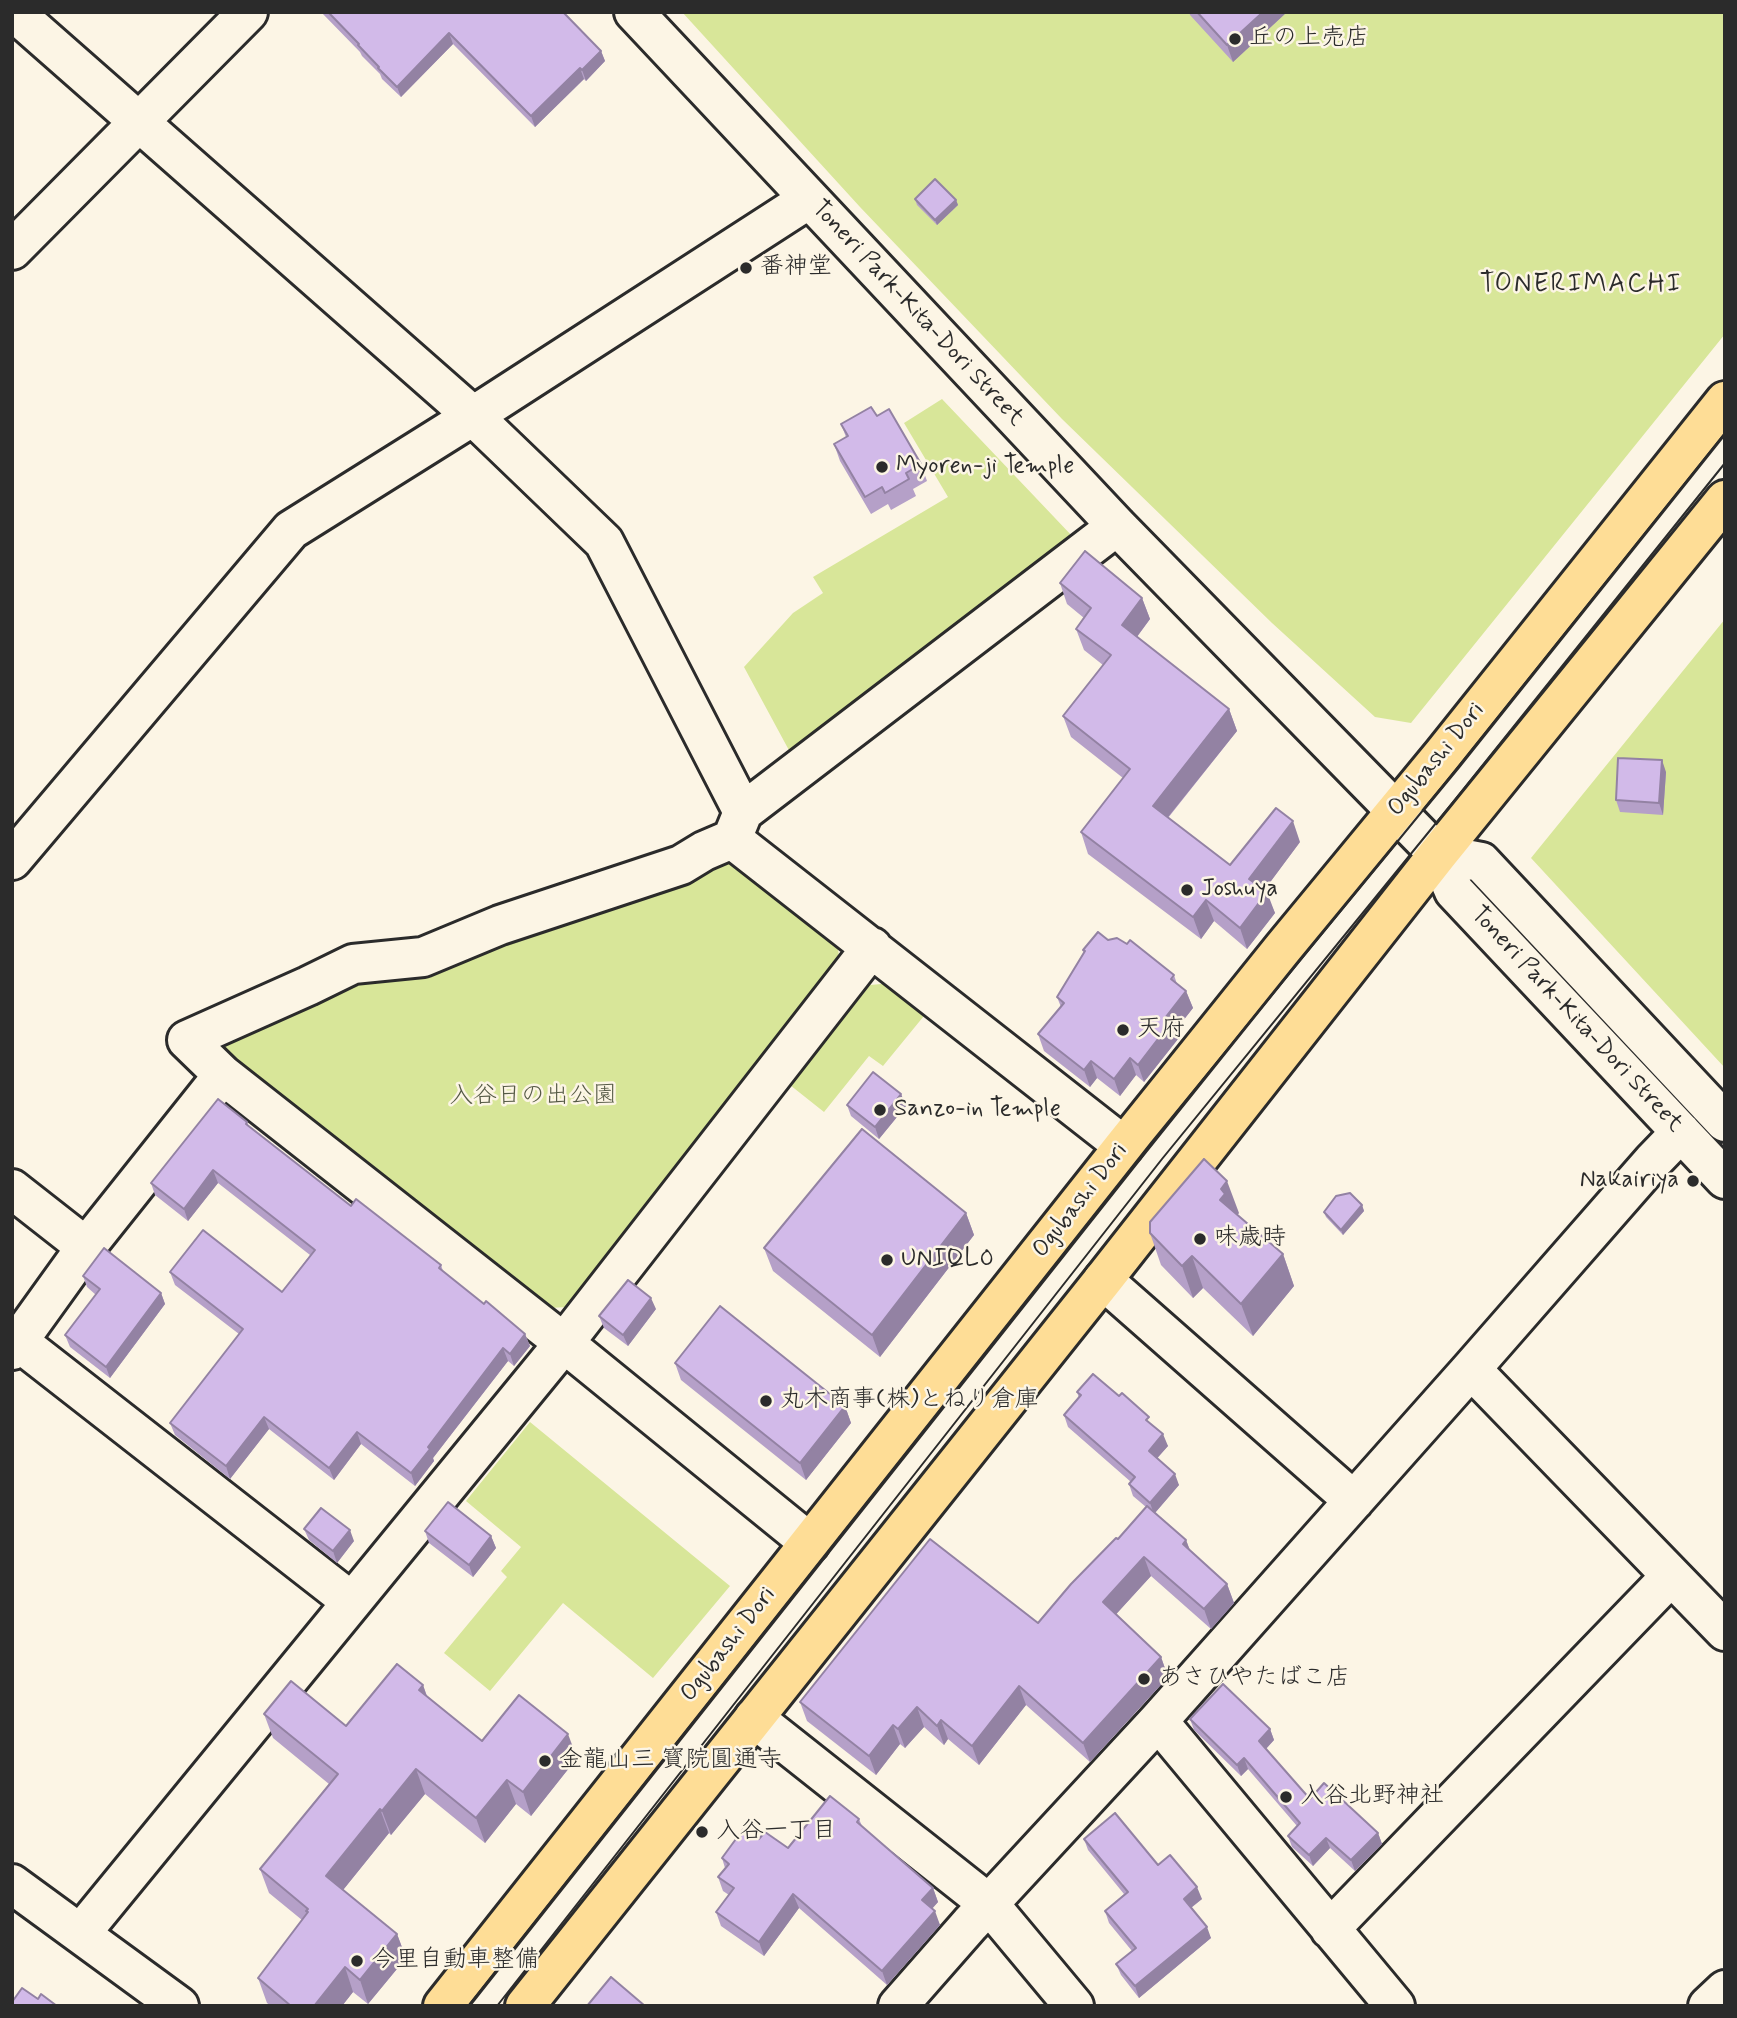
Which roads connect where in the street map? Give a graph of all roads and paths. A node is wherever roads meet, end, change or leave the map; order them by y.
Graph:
1 (14, 12) edge
2 (248, 12) edge
3 (634, 12) edge
4 (139, 122) junction
5 (809, 198) junction
6 (12, 250) edge
7 (1725, 401) edge
8 (473, 416) junction
9 (1725, 500) edge
10 (1117, 526) junction
11 (1396, 811) junction
12 (738, 825) junction
13 (1437, 854) junction
14 (12, 860) edge
15 (872, 947) junction
16 (223, 1074) junction
17 (1725, 1122) edge
18 (1681, 1132) junction
19 (1124, 1146) junction
20 (1725, 1179) edge
21 (12, 1189) edge
22 (86, 1247) junction
23 (1103, 1280) junction
24 (564, 1343) junction
25 (15, 1346) edge
26 (1471, 1369) junction
27 (1354, 1501) junction
28 (810, 1543) junction
29 (1671, 1576) junction
30 (352, 1602) junction
31 (1725, 1631) edge
32 (754, 1717) junction
33 (1157, 1721) junction
34 (12, 1884) edge
35 (989, 1904) junction
36 (1330, 1929) junction
37 (81, 1933) junction
38 (1725, 1990) edge
39 (179, 2006) edge
40 (443, 2006) edge
41 (525, 2006) edge
42 (898, 2006) edge
43 (1074, 2006) edge
44 (1395, 2006) edge
45 (1709, 2006) edge

1 - 4 street
2 - 4 street
3 - 5 street, Toneri Park-Kita-Dori Street
4 - 6 street
4 - 8 street
5 - 8 street
5 - 10 street, Toneri Park-Kita-Dori Street
7 - 11 main road, Ogubashi Dori
8 - 12 street
8 - 14 street
9 - 13 main road
10 - 11 street, Toneri Park-Kita-Dori Street
10 - 12 street
11 - 13 street, Toneri Park-Kita-Dori Street
11 - 19 main road, Ogubashi Dori
12 - 15 street
12 - 16 street
13 - 17 street, Toneri Park-Kita-Dori Street
13 - 18 street, Toneri Park-Kita-Dori Street
13 - 23 main road
15 - 19 street
15 - 24 street
16 - 22 street
16 - 24 street
18 - 20 street, Toneri Park-Kita-Dori Street
18 - 26 street
19 - 28 main road, Ogubashi Dori
21 - 22 street
22 - 25 street
23 - 27 street
23 - 32 main road
24 - 28 street
24 - 30 street
25 - 30 street
26 - 27 street
26 - 29 street
27 - 33 street
28 - 40 main road, Ogubashi Dori
29 - 31 street
29 - 36 street
30 - 37 street
32 - 35 street
32 - 41 main road
33 - 35 street
33 - 36 street
34 - 37 street
35 - 42 street
35 - 43 street
36 - 44 street
37 - 39 street
38 - 45 street

